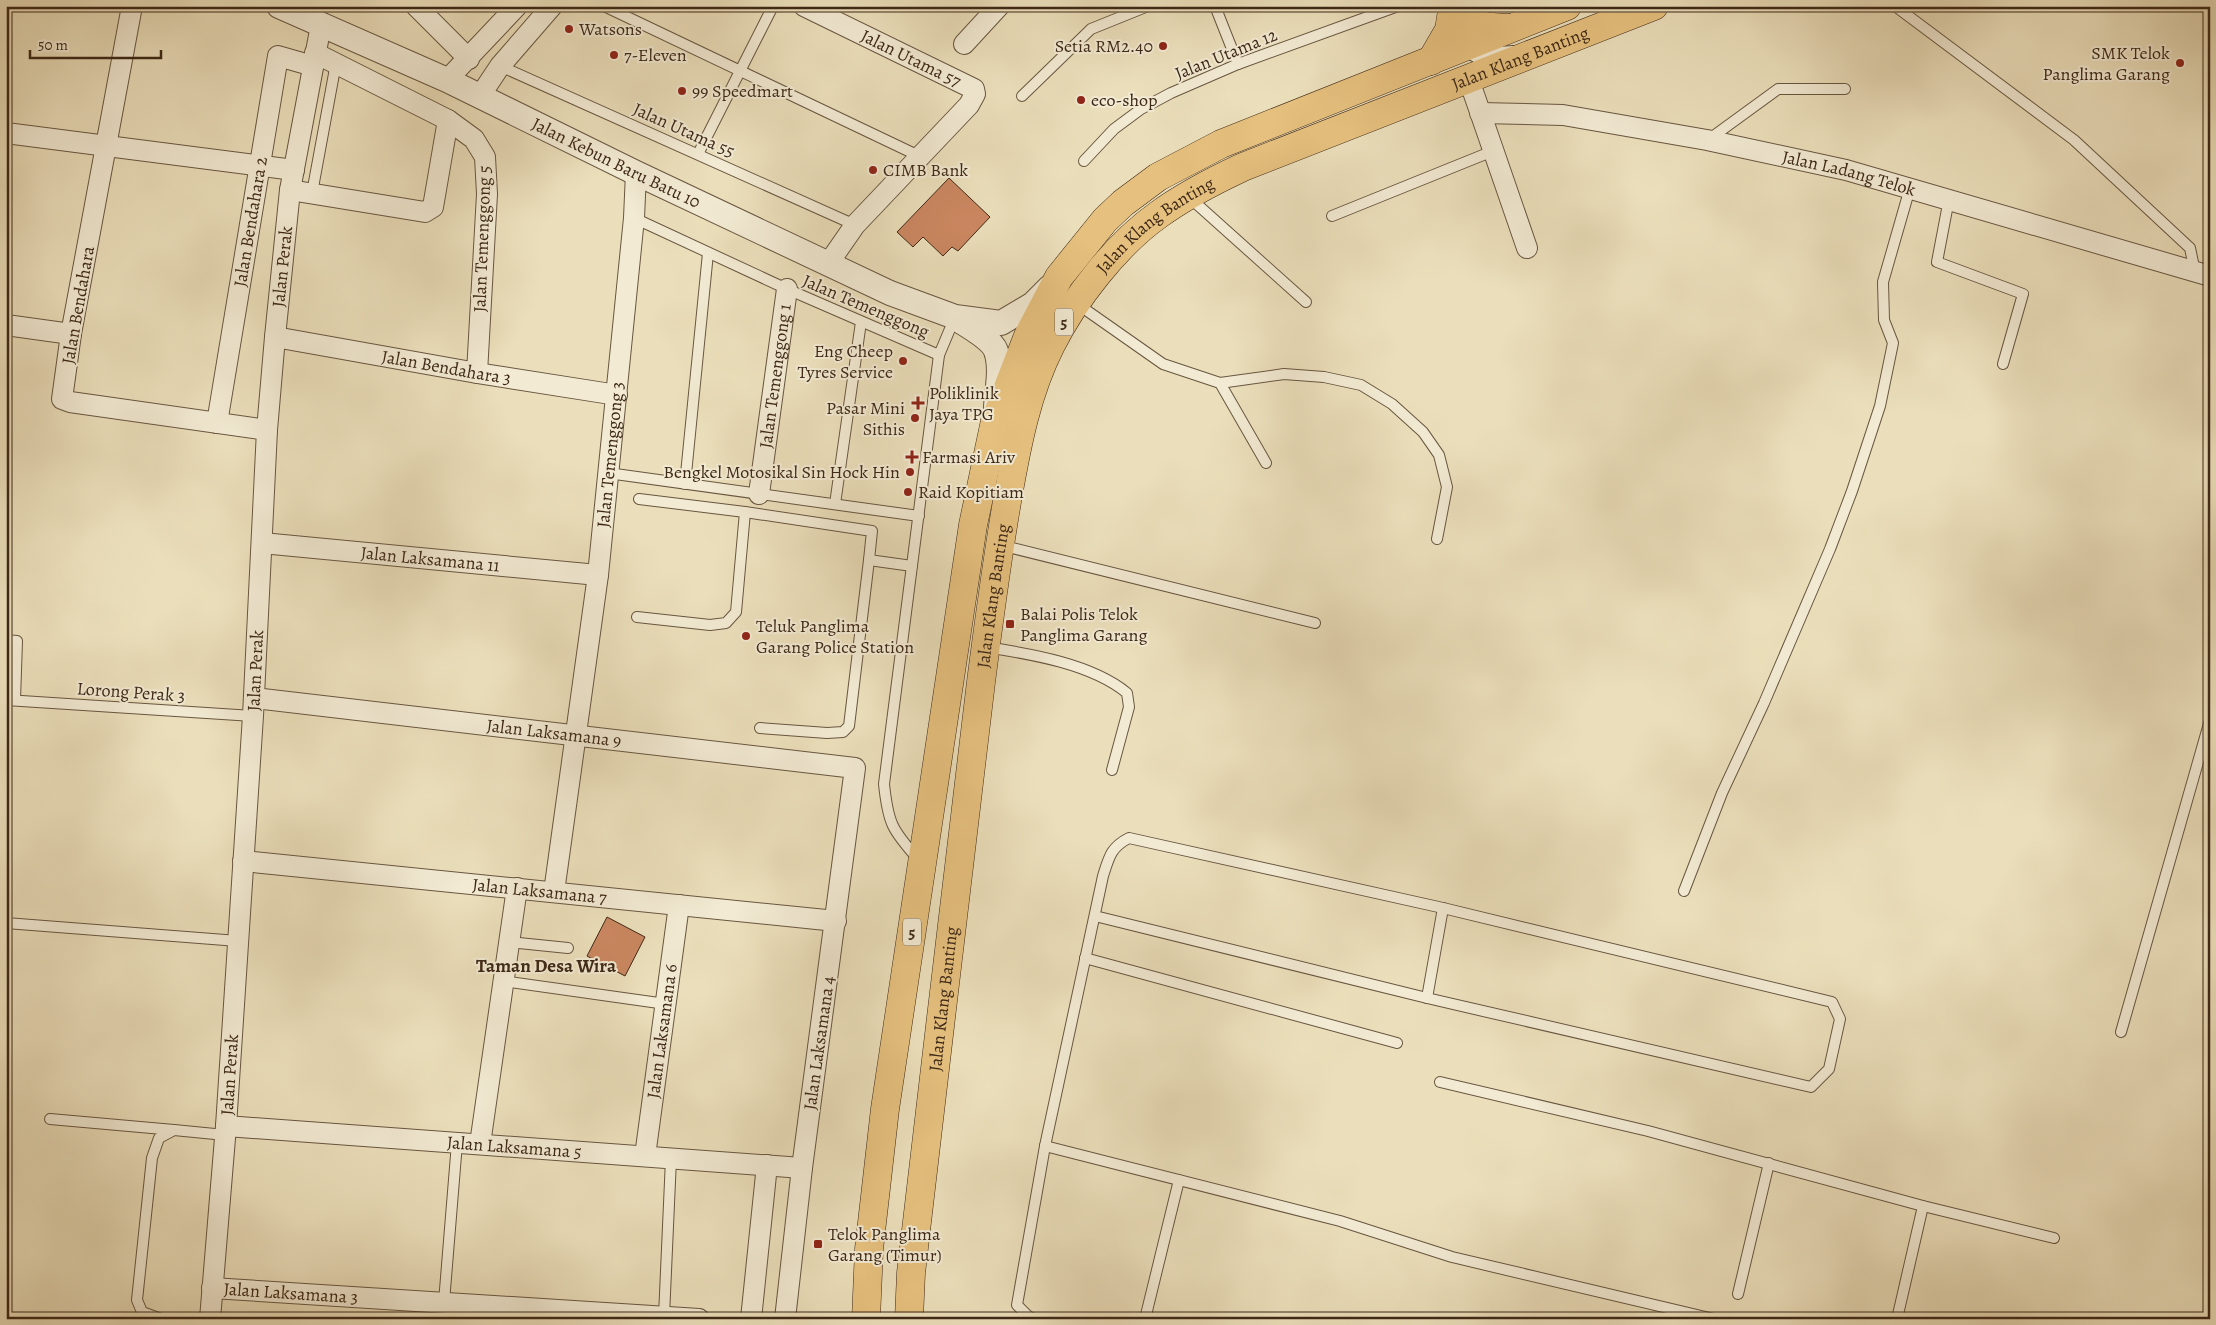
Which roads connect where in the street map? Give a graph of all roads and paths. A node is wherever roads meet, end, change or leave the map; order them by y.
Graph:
1 (132, 6) edge
2 (279, 6) edge
3 (517, 6) edge
4 (552, 6) edge
5 (604, 6) edge
6 (773, 6) edge
7 (804, 6) edge
8 (999, 6) edge
9 (1148, 6) edge
10 (1215, 6) edge
11 (1398, 6) edge
12 (1567, 6) edge
13 (1654, 6) edge
14 (1895, 6) edge
15 (418, 7) edge
16 (1451, 9) edge
17 (321, 25) junction
18 (1514, 28) junction
19 (964, 44) dead end
20 (1468, 47) junction
21 (1532, 55) junction
22 (470, 59) junction
23 (314, 60) junction
24 (1431, 61) junction
25 (336, 63) junction
26 (1238, 64) junction
27 (500, 66) junction
28 (740, 70) junction
29 (447, 80) junction
30 (1469, 80) junction
31 (1845, 89) dead end
32 (480, 96) junction
33 (1022, 96) dead end
34 (1480, 113) junction
35 (448, 120) junction
36 (6, 134) edge
37 (1707, 140) junction
38 (106, 147) junction
39 (1493, 152) junction
40 (698, 154) junction
41 (919, 156) junction
42 (1084, 161) dead end
43 (260, 166) junction
44 (636, 173) junction
45 (292, 180) junction
46 (1910, 188) junction
47 (312, 193) junction
48 (1187, 195) junction
49 (1949, 199) junction
50 (1332, 216) dead end
51 (634, 218) junction
52 (855, 225) junction
53 (1527, 248) dead end
54 (708, 253) junction
55 (828, 264) junction
56 (2202, 274) edge
57 (1059, 277) junction
58 (787, 290) junction
59 (1075, 302) junction
60 (1306, 302) dead end
61 (955, 317) junction
62 (861, 322) junction
63 (6, 325) edge
64 (71, 334) junction
65 (275, 337) junction
66 (939, 355) junction
67 (2003, 364) dead end
68 (477, 374) junction
69 (1220, 383) junction
70 (617, 395) junction
71 (217, 422) junction
72 (995, 422) junction
73 (268, 430) junction
74 (1266, 464) dead end
75 (608, 473) junction
76 (684, 484) junction
77 (759, 494) junction
78 (639, 499) dead end
79 (835, 504) junction
80 (745, 512) junction
81 (918, 516) junction
82 (1437, 539) dead end
83 (262, 544) junction
84 (999, 545) junction
85 (869, 560) junction
86 (912, 566) junction
87 (598, 575) junction
88 (637, 617) dead end
89 (1315, 623) dead end
90 (6, 640) edge
91 (985, 647) junction
92 (10, 700) edge
93 (254, 707) junction
94 (2210, 720) edge
95 (760, 728) dead end
96 (575, 736) junction
97 (855, 768) joint
98 (1112, 770) dead end
99 (243, 861) junction
100 (921, 862) junction
101 (517, 888) junction
102 (1684, 891) dead end
103 (554, 892) junction
104 (679, 905) junction
105 (1443, 908) junction
106 (1095, 916) junction
107 (836, 921) junction
108 (6, 923) edge
109 (238, 941) junction
110 (509, 942) junction
111 (568, 948) dead end
112 (1085, 958) junction
113 (503, 981) junction
114 (1427, 998) junction
115 (666, 1004) junction
116 (2120, 1032) dead end
117 (1397, 1043) dead end
118 (1440, 1082) dead end
119 (50, 1118) dead end
120 (174, 1130) junction
121 (225, 1130) junction
122 (457, 1142) junction
123 (480, 1144) junction
124 (1045, 1146) junction
125 (645, 1156) junction
126 (671, 1158) junction
127 (1768, 1163) junction
128 (767, 1166) junction
129 (802, 1168) junction
130 (1179, 1180) junction
131 (1924, 1206) junction
132 (2054, 1238) dead end
133 (869, 1249) junction
134 (911, 1273) junction
135 (212, 1288) junction
136 (1738, 1294) dead end
137 (444, 1302) junction
138 (664, 1316) junction
139 (161, 1319) edge
140 (210, 1319) edge
141 (698, 1319) edge
142 (751, 1319) edge
143 (785, 1319) edge
144 (856, 1319) edge
145 (866, 1319) edge
146 (909, 1319) edge
147 (922, 1319) edge
148 (1034, 1319) edge
149 (1145, 1319) edge
150 (1714, 1319) edge
151 (1897, 1319) edge

1 - 38 street, Jalan Bendahara
2 - 17 street, Jalan Kebun Baru Batu 10
3 - 22 street
4 - 27 street
5 - 28 lane
6 - 28 lane
7 - 41 street, Jalan Utama 57
8 - 19 street
9 - 33 lane
10 - 26 lane
11 - 26 lane, Jalan Utama 12
12 - 18 highway, Jalan Klang Banting / 5
13 - 21 highway, Jalan Klang Banting / 5
14 - 56 lane
15 - 22 street
16 - 18 highway
16 - 20 street
16 - 24 highway
17 - 23 street, Jalan Perak
17 - 29 street, Jalan Kebun Baru Batu 10
18 - 20 highway, Jalan Klang Banting / 5
20 - 21 street
20 - 24 highway, Jalan Klang Banting / 5
21 - 30 highway, Jalan Klang Banting / 5
22 - 29 street
23 - 25 street, Jalan Temenggong 5
23 - 43 street, Jalan Bendahara 2
23 - 45 street, Jalan Perak
24 - 57 highway, Jalan Klang Banting / 5
25 - 35 street, Jalan Temenggong 5
25 - 47 lane
26 - 42 lane, Jalan Utama 12
27 - 32 street
27 - 40 lane, Jalan Utama 55
28 - 40 lane
28 - 41 lane
29 - 32 street, Jalan Kebun Baru Batu 10
30 - 34 street
30 - 48 highway, Jalan Klang Banting / 5
31 - 37 lane
32 - 44 street, Jalan Kebun Baru Batu 10
34 - 37 street, Jalan Ladang Telok
34 - 39 street
35 - 47 street
35 - 68 street, Jalan Temenggong 5
36 - 38 street
37 - 46 street, Jalan Ladang Telok
38 - 43 street
38 - 64 street, Jalan Bendahara
39 - 50 lane
39 - 53 street
40 - 52 lane, Jalan Utama 55
41 - 52 street
43 - 45 street
43 - 71 street, Jalan Bendahara 2
44 - 51 street, Jalan Temenggong 3
44 - 55 street, Jalan Kebun Baru Batu 10
45 - 47 street
45 - 65 street, Jalan Perak
46 - 49 street, Jalan Ladang Telok
46 - 102 lane
48 - 59 highway, Jalan Klang Banting / 5
48 - 60 lane
49 - 56 street, Jalan Ladang Telok
49 - 67 lane
51 - 54 lane, Jalan Temenggong
51 - 70 street, Jalan Temenggong 3
52 - 55 street
54 - 58 lane, Jalan Temenggong
54 - 76 lane
55 - 61 street, Jalan Kebun Baru Batu 10
57 - 61 street
57 - 72 highway, Jalan Klang Banting / 5
58 - 62 lane, Jalan Temenggong
58 - 77 street, Jalan Temenggong 1
59 - 69 lane
59 - 84 highway, Jalan Klang Banting / 5
61 - 66 lane
61 - 72 street
62 - 66 lane, Jalan Temenggong
62 - 79 lane
63 - 64 street
64 - 71 street, Jalan Bendahara
65 - 68 street, Jalan Bendahara 3
65 - 73 street, Jalan Perak
66 - 81 lane, Jalan Temenggong
68 - 70 street, Jalan Bendahara 3
69 - 74 lane
69 - 82 lane
70 - 75 street, Jalan Temenggong 3
71 - 73 street, Jalan Bendahara
72 - 100 highway, Jalan Klang Banting / 5
73 - 83 street, Jalan Perak
75 - 76 lane
75 - 87 street, Jalan Temenggong 3
76 - 77 lane
77 - 79 lane
78 - 80 lane
79 - 81 lane
80 - 85 lane
80 - 88 lane
81 - 86 lane, Jalan Temenggong
83 - 87 street, Jalan Laksamana 11
83 - 93 street, Jalan Perak
84 - 89 lane
84 - 91 highway, Jalan Klang Banting / 5
85 - 86 lane
85 - 95 lane
86 - 100 lane, Jalan Temenggong
87 - 96 street, Jalan Temenggong 3
90 - 92 lane
91 - 98 lane
91 - 134 highway, Jalan Klang Banting / 5
92 - 93 lane, Lorong Perak 3
93 - 96 street, Jalan Laksamana 9
93 - 99 street, Jalan Perak
94 - 116 lane
96 - 97 street, Jalan Laksamana 9
96 - 103 street, Jalan Temenggong 3
97 - 107 street, Jalan Laksamana 4
99 - 101 street, Jalan Laksamana 7
99 - 109 street, Jalan Perak
100 - 133 highway, Jalan Klang Banting / 5
101 - 103 street, Jalan Laksamana 7
101 - 110 street
103 - 104 street, Jalan Laksamana 7
104 - 107 street, Jalan Laksamana 7
104 - 115 street, Jalan Laksamana 6
105 - 106 lane
105 - 114 lane
105 - 114 lane
106 - 112 lane
106 - 114 lane
107 - 129 street, Jalan Laksamana 4
108 - 109 lane
109 - 121 street, Jalan Perak
110 - 111 lane
110 - 113 street
112 - 117 lane
112 - 124 lane
113 - 115 lane
113 - 123 street
115 - 125 street, Jalan Laksamana 6
118 - 127 lane
119 - 120 lane
120 - 121 lane
120 - 139 lane
121 - 122 street, Jalan Laksamana 5
121 - 135 street, Jalan Perak
122 - 123 street, Jalan Laksamana 5
122 - 137 lane
123 - 125 street, Jalan Laksamana 5
124 - 130 lane
124 - 148 lane
125 - 126 street, Jalan Laksamana 5
126 - 128 street, Jalan Laksamana 5
126 - 138 lane
127 - 131 lane
127 - 136 lane
128 - 129 street, Jalan Laksamana 5
128 - 142 street
129 - 143 street, Jalan Laksamana 4
130 - 149 lane
130 - 150 lane
131 - 132 lane
131 - 151 lane
133 - 144 highway
133 - 145 highway, Jalan Klang Banting / 5
134 - 146 highway, Jalan Klang Banting / 5
134 - 147 highway
135 - 137 street, Jalan Laksamana 3
135 - 140 street, Jalan Perak
137 - 138 street, Jalan Laksamana 3
138 - 141 street, Jalan Laksamana 3

